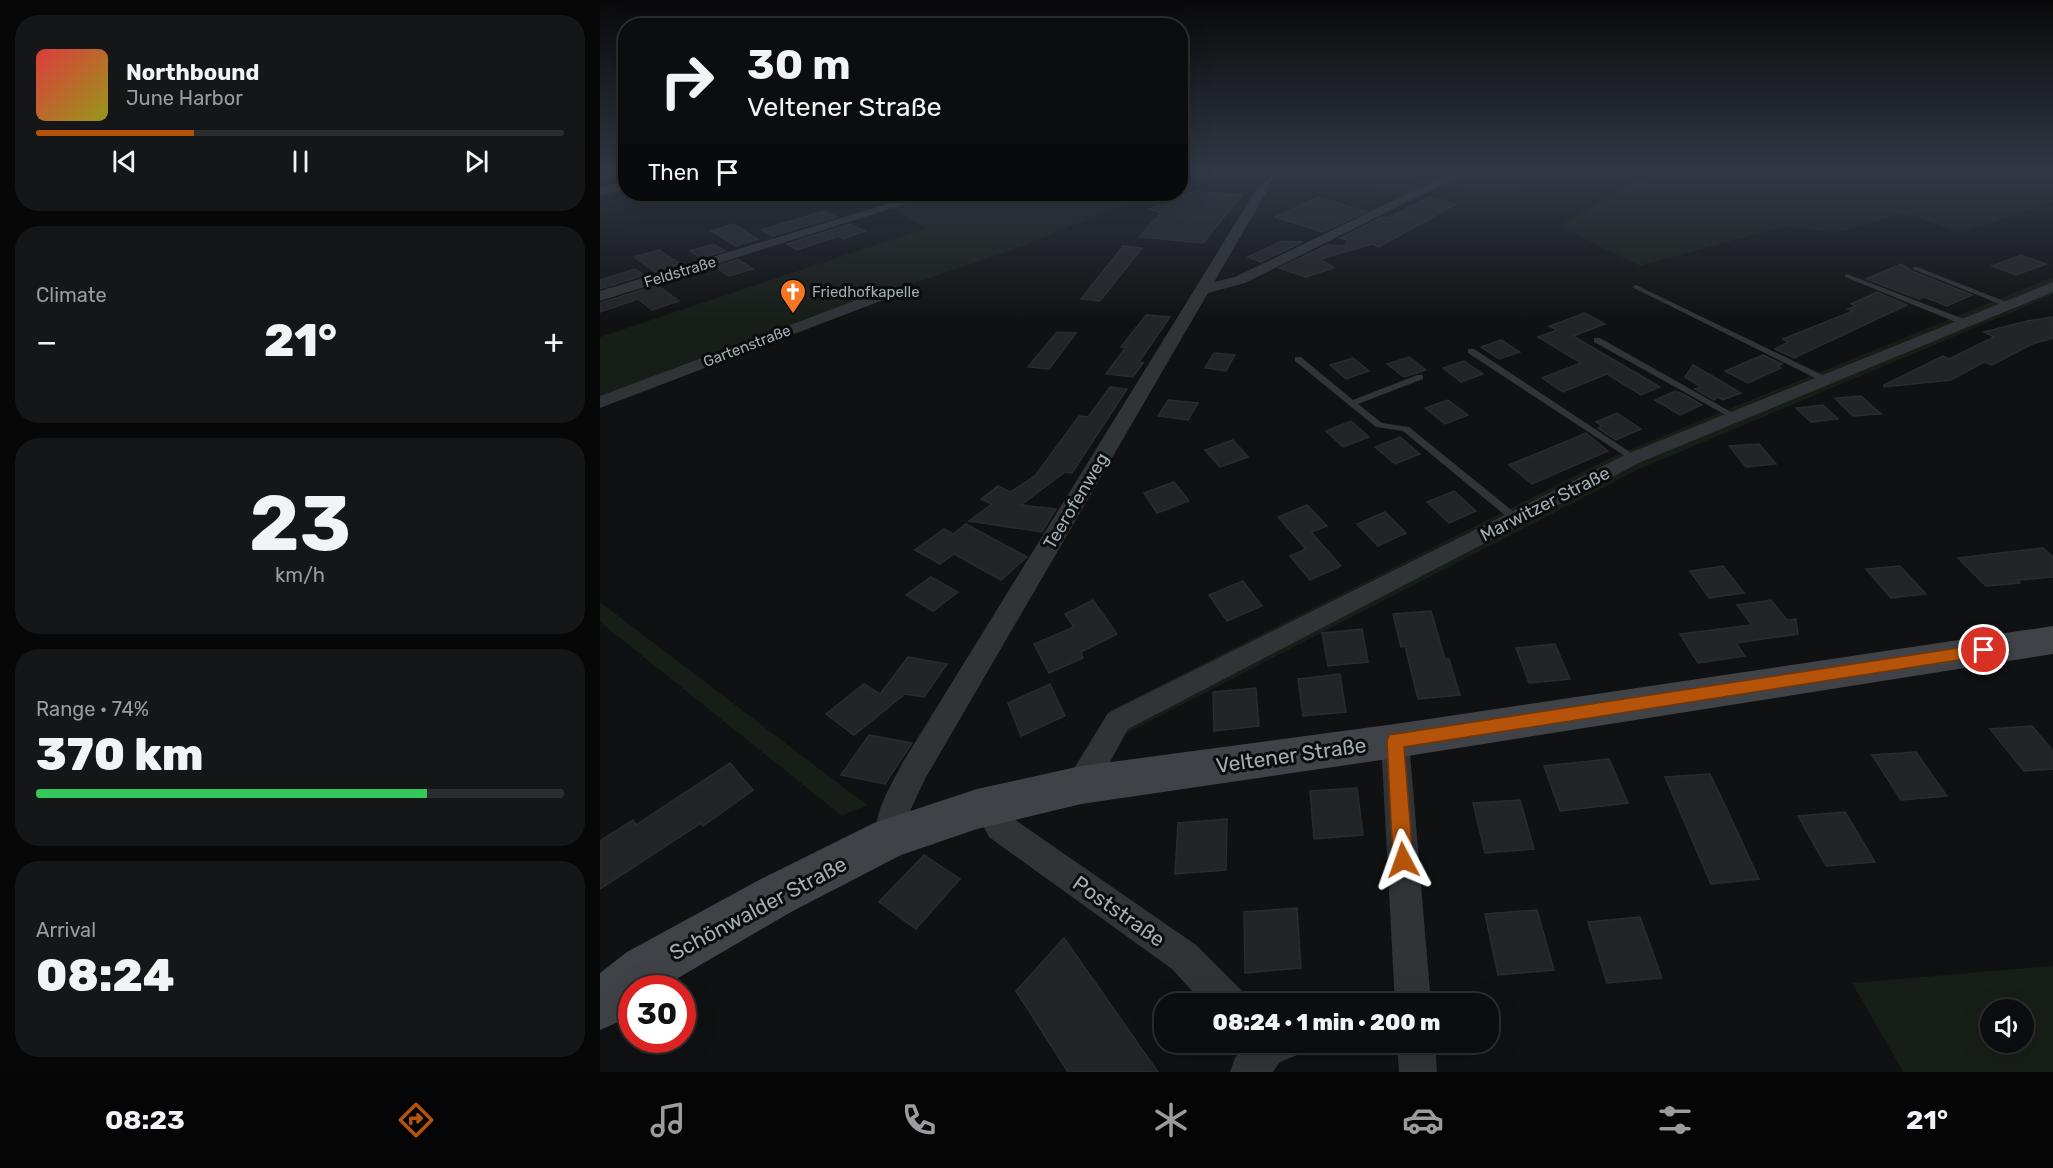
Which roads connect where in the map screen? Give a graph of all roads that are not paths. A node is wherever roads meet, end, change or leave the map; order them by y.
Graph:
1 (840, 222) edge
2 (1243, 222) edge
3 (1358, 222) edge
4 (1915, 268) dead end
5 (1847, 276) dead end
6 (1636, 287) dead end
7 (2053, 287) edge
8 (1203, 289) junction
9 (894, 291) dead end
10 (600, 296) edge
11 (2010, 305) junction
12 (1966, 323) junction
13 (1597, 340) dead end
14 (1471, 351) dead end
15 (1298, 359) dead end
16 (1420, 377) dead end
17 (1826, 380) junction
18 (600, 402) edge
19 (1352, 404) junction
20 (1736, 417) junction
21 (1634, 458) junction
22 (1516, 519) junction
23 (2053, 640) edge
24 (1395, 741) junction
25 (1081, 785) junction
26 (1000, 828) dead end
27 (891, 838) junction
28 (1218, 993) edge
29 (1412, 993) edge
30 (600, 1004) edge
31 (1417, 1053) edge
32 (1418, 1072) edge

1 - 10 street, Feldstraße
2 - 8 street, Teerofenweg
3 - 8 street
4 - 11 lane
5 - 12 lane
6 - 17 lane
7 - 11 street, Marwitzer Straße
8 - 27 street, Teerofenweg
9 - 18 street, Gartenstraße
11 - 12 street, Marwitzer Straße
12 - 17 street, Marwitzer Straße
13 - 20 lane
14 - 21 lane
15 - 19 lane
16 - 19 lane
17 - 20 street, Marwitzer Straße
19 - 22 lane
20 - 21 street, Marwitzer Straße
21 - 22 street, Marwitzer Straße
22 - 25 street, Marwitzer Straße
23 - 24 main road, Veltener Straße
24 - 25 main road, Veltener Straße
24 - 29 street
25 - 27 main road, Veltener Straße
26 - 28 street, Poststraße
27 - 30 main road, Schönwalder Straße
31 - 32 street

